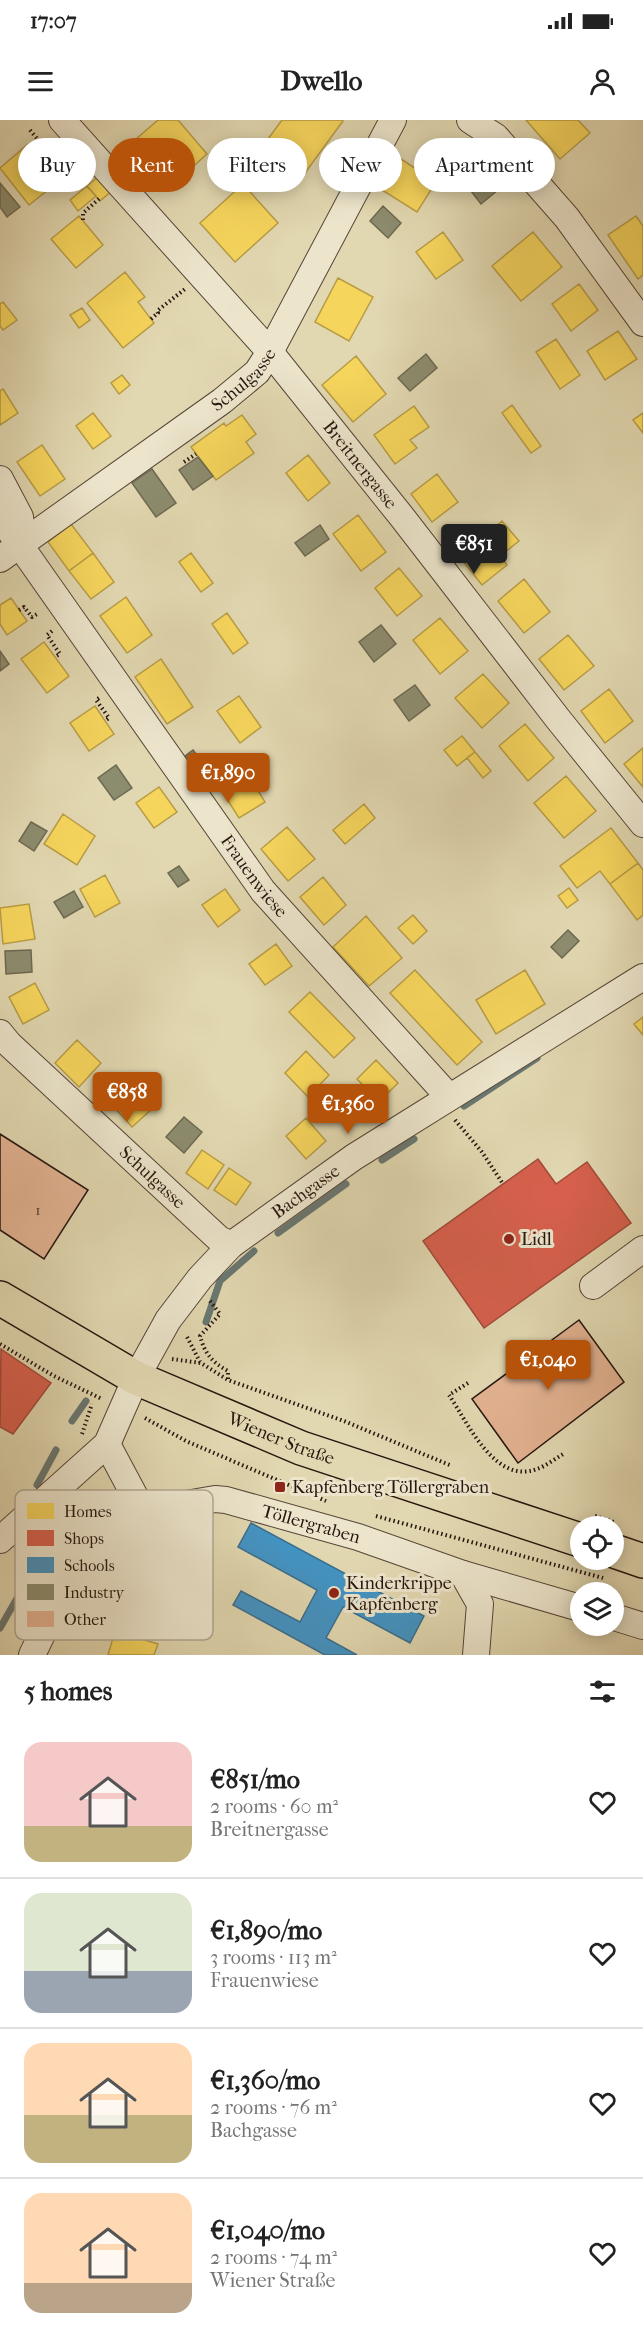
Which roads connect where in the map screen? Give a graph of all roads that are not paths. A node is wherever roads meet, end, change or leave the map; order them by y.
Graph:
1 (62, 120) edge
2 (393, 120) edge
3 (470, 120) edge
4 (643, 323) edge
5 (270, 352) junction
6 (0, 479) edge
7 (0, 517) edge
8 (14, 548) edge
9 (643, 824) edge
10 (643, 977) edge
11 (0, 1033) edge
12 (449, 1097) junction
13 (231, 1245) junction
14 (643, 1249) edge
15 (593, 1286) dead end
16 (0, 1298) edge
17 (136, 1378) junction
18 (107, 1444) junction
19 (56, 1490) edge
20 (132, 1490) edge
21 (213, 1499) edge
22 (570, 1523) edge
23 (15, 1527) edge
24 (0, 1540) edge
25 (624, 1544) edge
26 (643, 1561) edge
27 (463, 1574) junction
28 (570, 1605) edge
29 (624, 1620) edge
30 (643, 1626) edge
31 (39, 1640) edge
32 (32, 1655) edge
33 (476, 1655) edge

1 - 5 street, Breitnergasse
2 - 5 street, Schulgasse
3 - 4 street
5 - 8 street, Schulgasse
5 - 9 street, Breitnergasse
6 - 8 street, Frauenwiese
7 - 8 street, Frauenwiese
8 - 12 street, Frauenwiese
10 - 12 street, Bachgasse
11 - 13 street, Schulgasse
12 - 13 street, Bachgasse
13 - 17 street, Bachgasse
14 - 15 street
16 - 17 main road, Wiener Straße
17 - 18 street, Bachgasse
17 - 22 main road, Wiener Straße
18 - 19 street
18 - 20 street
21 - 27 street, Töllergraben
23 - 24 street
25 - 26 main road
27 - 28 street, Töllergraben
27 - 33 street
29 - 30 street
31 - 32 street

